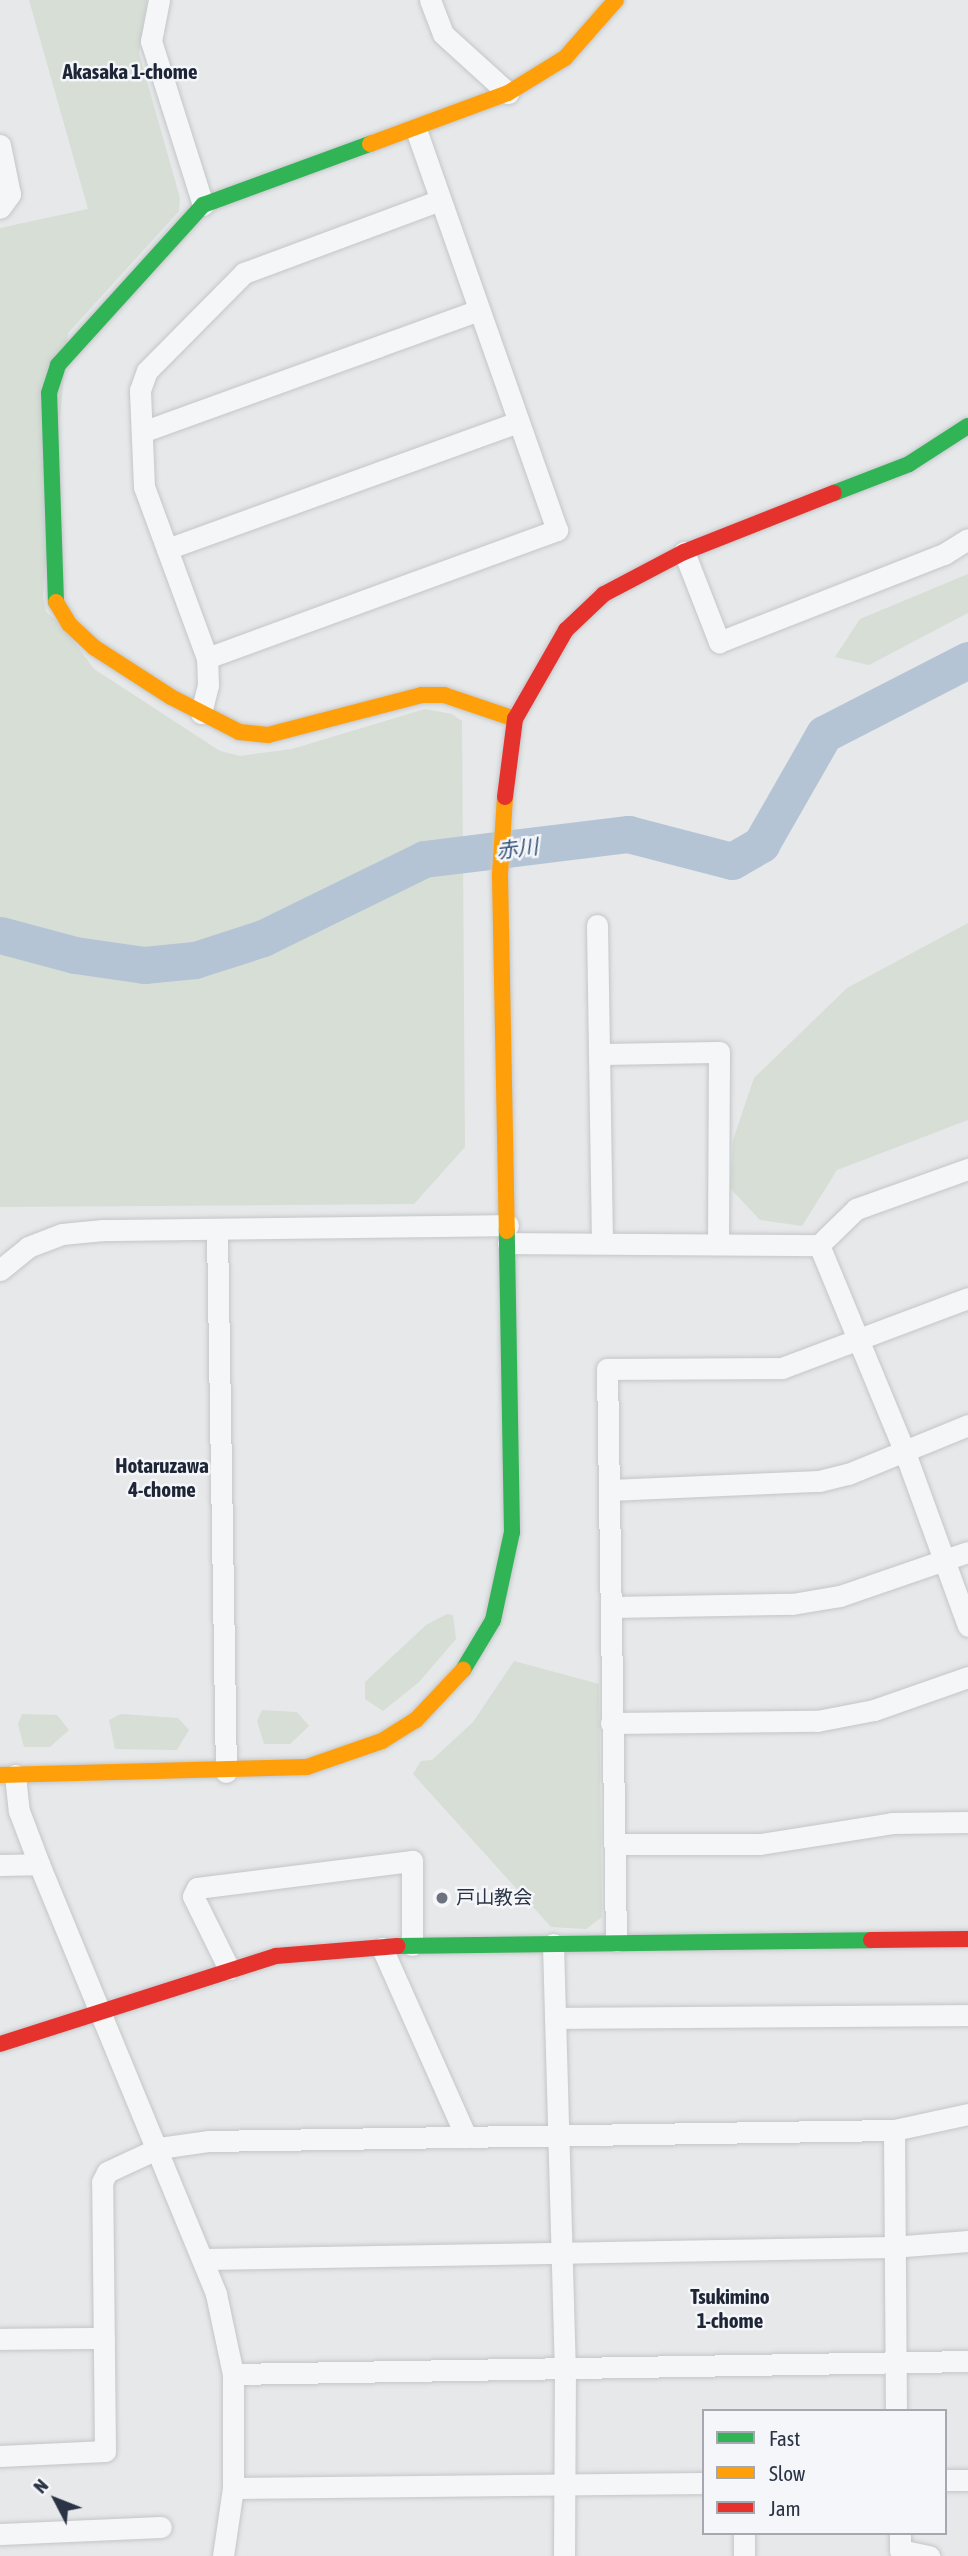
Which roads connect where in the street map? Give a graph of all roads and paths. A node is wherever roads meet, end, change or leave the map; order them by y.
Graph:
1 (159, 0) edge
2 (430, 0) edge
3 (616, 0) edge
4 (508, 93) junction
5 (416, 130) junction
6 (0, 145) edge
7 (440, 200) junction
8 (203, 205) junction
9 (0, 208) edge
10 (479, 310) junction
11 (518, 422) junction
12 (968, 426) edge
13 (142, 432) junction
14 (968, 539) edge
15 (167, 549) junction
16 (684, 552) junction
17 (207, 658) junction
18 (201, 713) junction
19 (515, 719) junction
20 (597, 925) dead end
21 (599, 1054) junction
22 (968, 1169) edge
23 (217, 1231) junction
24 (508, 1234) junction
25 (718, 1241) junction
26 (602, 1242) junction
27 (820, 1245) junction
28 (0, 1270) edge
29 (968, 1298) edge
30 (859, 1339) junction
31 (968, 1425) edge
32 (904, 1450) junction
33 (610, 1490) junction
34 (968, 1552) edge
35 (944, 1561) junction
36 (612, 1607) junction
37 (968, 1626) edge
38 (968, 1677) edge
39 (611, 1723) junction
40 (226, 1772) junction
41 (8, 1775) edge
42 (968, 1822) edge
43 (614, 1844) junction
44 (39, 1864) junction
45 (0, 1865) edge
46 (968, 1939) edge
47 (616, 1941) junction
48 (553, 1944) junction
49 (412, 1945) junction
50 (382, 1948) junction
51 (229, 1969) junction
52 (102, 2011) junction
53 (968, 2015) edge
54 (555, 2018) junction
55 (0, 2044) edge
56 (968, 2114) edge
57 (894, 2130) junction
58 (466, 2137) junction
59 (559, 2139) junction
60 (159, 2148) junction
61 (968, 2241) edge
62 (892, 2247) junction
63 (562, 2252) junction
64 (205, 2259) junction
65 (104, 2338) junction
66 (0, 2339) edge
67 (968, 2361) edge
68 (895, 2364) junction
69 (565, 2369) junction
70 (233, 2374) junction
71 (896, 2409) edge
72 (0, 2455) edge
73 (947, 2480) edge
74 (968, 2480) edge
75 (702, 2483) edge
76 (564, 2484) junction
77 (233, 2488) junction
78 (161, 2528) dead end
79 (0, 2534) edge
80 (744, 2535) edge
81 (900, 2535) edge
82 (223, 2556) edge
83 (564, 2556) edge
84 (744, 2556) edge
85 (929, 2556) edge

1 - 8 street
2 - 4 street
3 - 4 street
4 - 5 street
5 - 7 street
5 - 8 street
6 - 9 street
7 - 10 street
7 - 13 street
8 - 18 street
10 - 11 street
10 - 13 street
11 - 15 street
11 - 17 street
12 - 16 street
13 - 15 street
14 - 16 street
15 - 17 street
16 - 19 street
17 - 18 street
18 - 19 street
19 - 24 street
20 - 21 street
21 - 25 street
21 - 26 street
22 - 27 street
23 - 24 street
23 - 28 street
23 - 40 street
24 - 26 street
24 - 40 street
25 - 26 street
25 - 27 street
27 - 30 street
29 - 30 street
30 - 32 street
30 - 33 street
31 - 32 street
32 - 33 street
32 - 35 street
33 - 36 street
34 - 35 street
35 - 36 street
35 - 37 street
36 - 39 street
38 - 39 street
39 - 43 street
40 - 41 street
41 - 44 street
42 - 43 street
43 - 47 street
44 - 45 street
44 - 52 street
46 - 47 street
47 - 48 street
48 - 49 street
48 - 54 street
49 - 50 street
49 - 51 street
50 - 51 street
50 - 58 street
51 - 52 street
52 - 55 street
52 - 60 street
53 - 54 street
54 - 59 street
56 - 57 street
57 - 59 street
57 - 62 street
58 - 59 street
58 - 60 street
59 - 63 street
60 - 64 street
60 - 65 street
61 - 62 street
62 - 63 street
62 - 68 street
63 - 64 street
63 - 69 street
64 - 70 street
65 - 66 street
65 - 72 street
67 - 68 street
68 - 69 street
68 - 71 street
69 - 70 street
69 - 76 street
70 - 77 street
73 - 74 street
75 - 76 street
76 - 77 street
76 - 83 street
77 - 82 street
78 - 79 street
80 - 84 street
81 - 85 street

